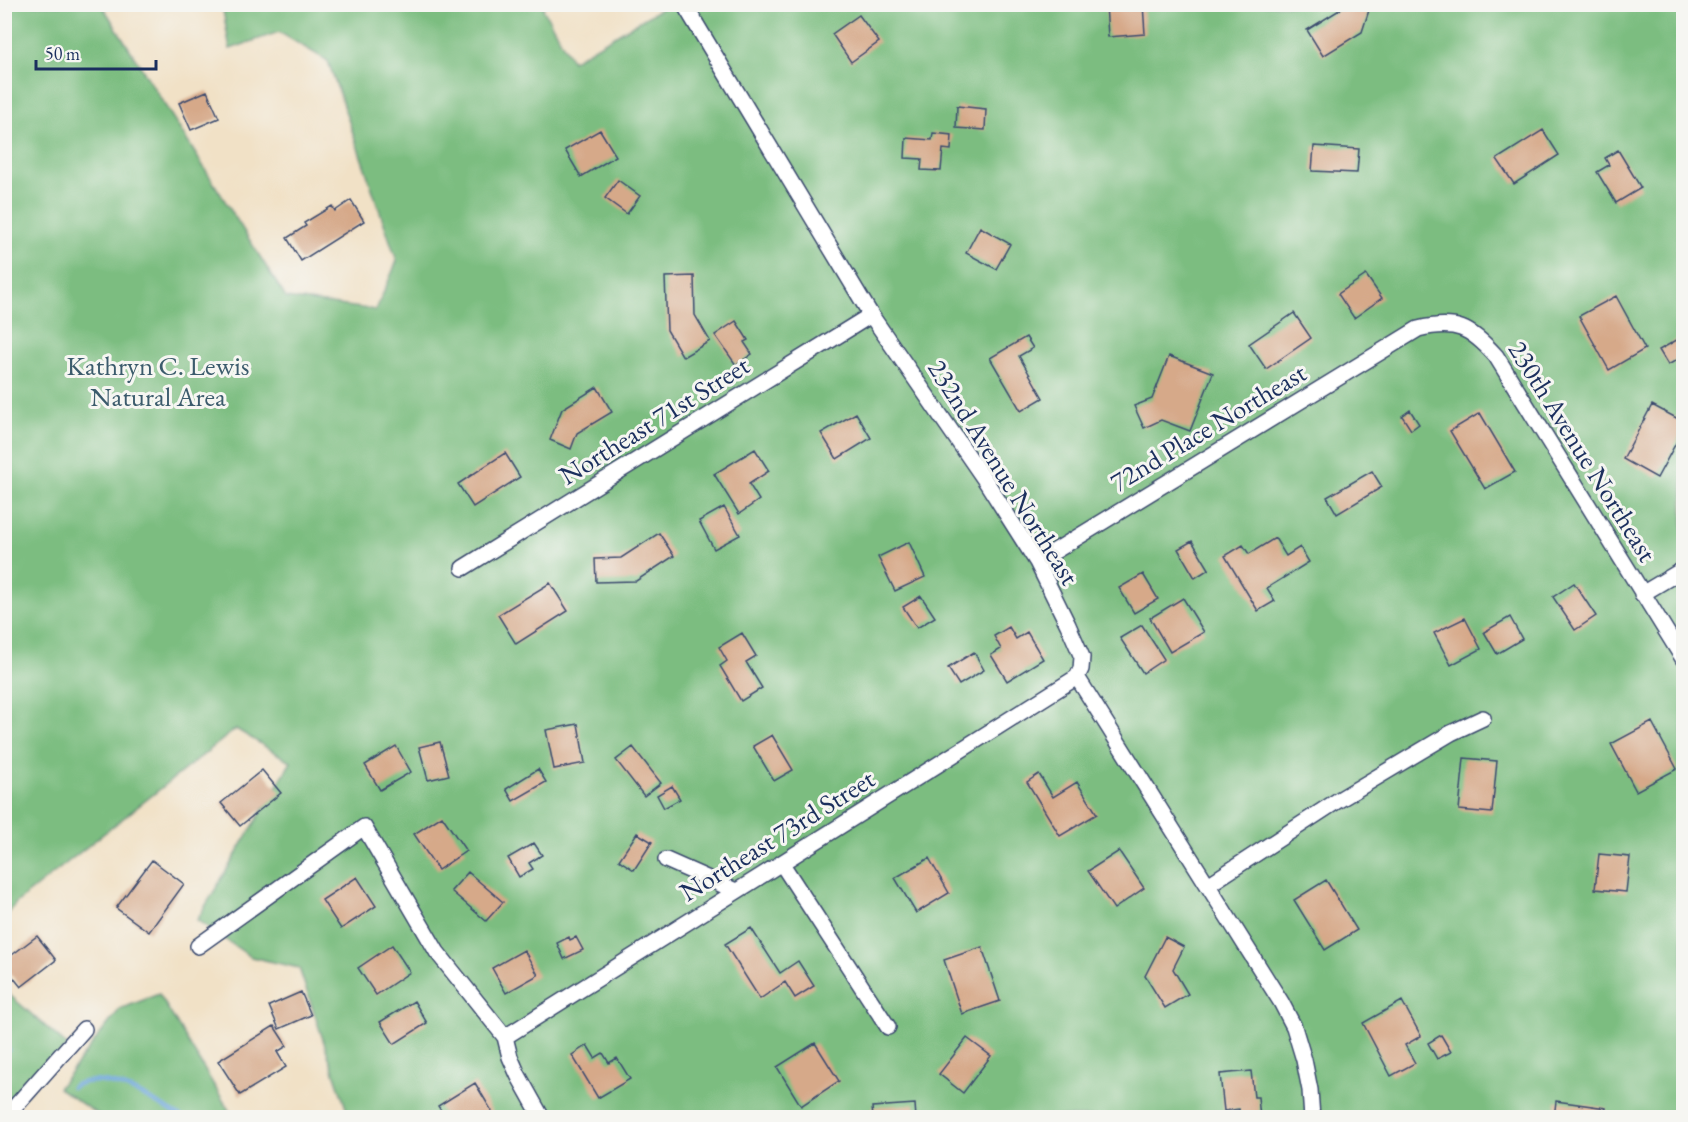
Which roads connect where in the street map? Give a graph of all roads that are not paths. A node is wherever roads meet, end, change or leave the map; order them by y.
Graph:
1 (684, 4) edge
2 (871, 315) junction
3 (1405, 337) joint
4 (1037, 562) junction
5 (463, 568) dead end
6 (1683, 569) edge
7 (1642, 594) junction
8 (1683, 660) edge
9 (1077, 677) junction
10 (1483, 718) dead end
11 (666, 860) dead end
12 (782, 864) junction
13 (1208, 885) junction
14 (736, 891) junction
15 (198, 945) dead end
16 (888, 1028) dead end
17 (84, 1029) dead end
18 (505, 1037) junction
19 (5, 1118) edge
20 (542, 1118) edge
21 (1312, 1118) edge

1 - 2 street, 232nd Avenue Northeast
2 - 4 street, 232nd Avenue Northeast
2 - 5 street, Northeast 71st Street
3 - 4 street, 72nd Place Northeast
3 - 7 street, 230th Avenue Northeast
4 - 9 street, 232nd Avenue Northeast
6 - 7 street
7 - 8 street, 230th Avenue Northeast
9 - 12 street, Northeast 73rd Street
9 - 13 street
10 - 13 street
11 - 14 street
12 - 14 street, Northeast 73rd Street
12 - 16 street
13 - 21 street
14 - 18 street, Northeast 73rd Street
15 - 18 street
17 - 19 street
18 - 20 street

